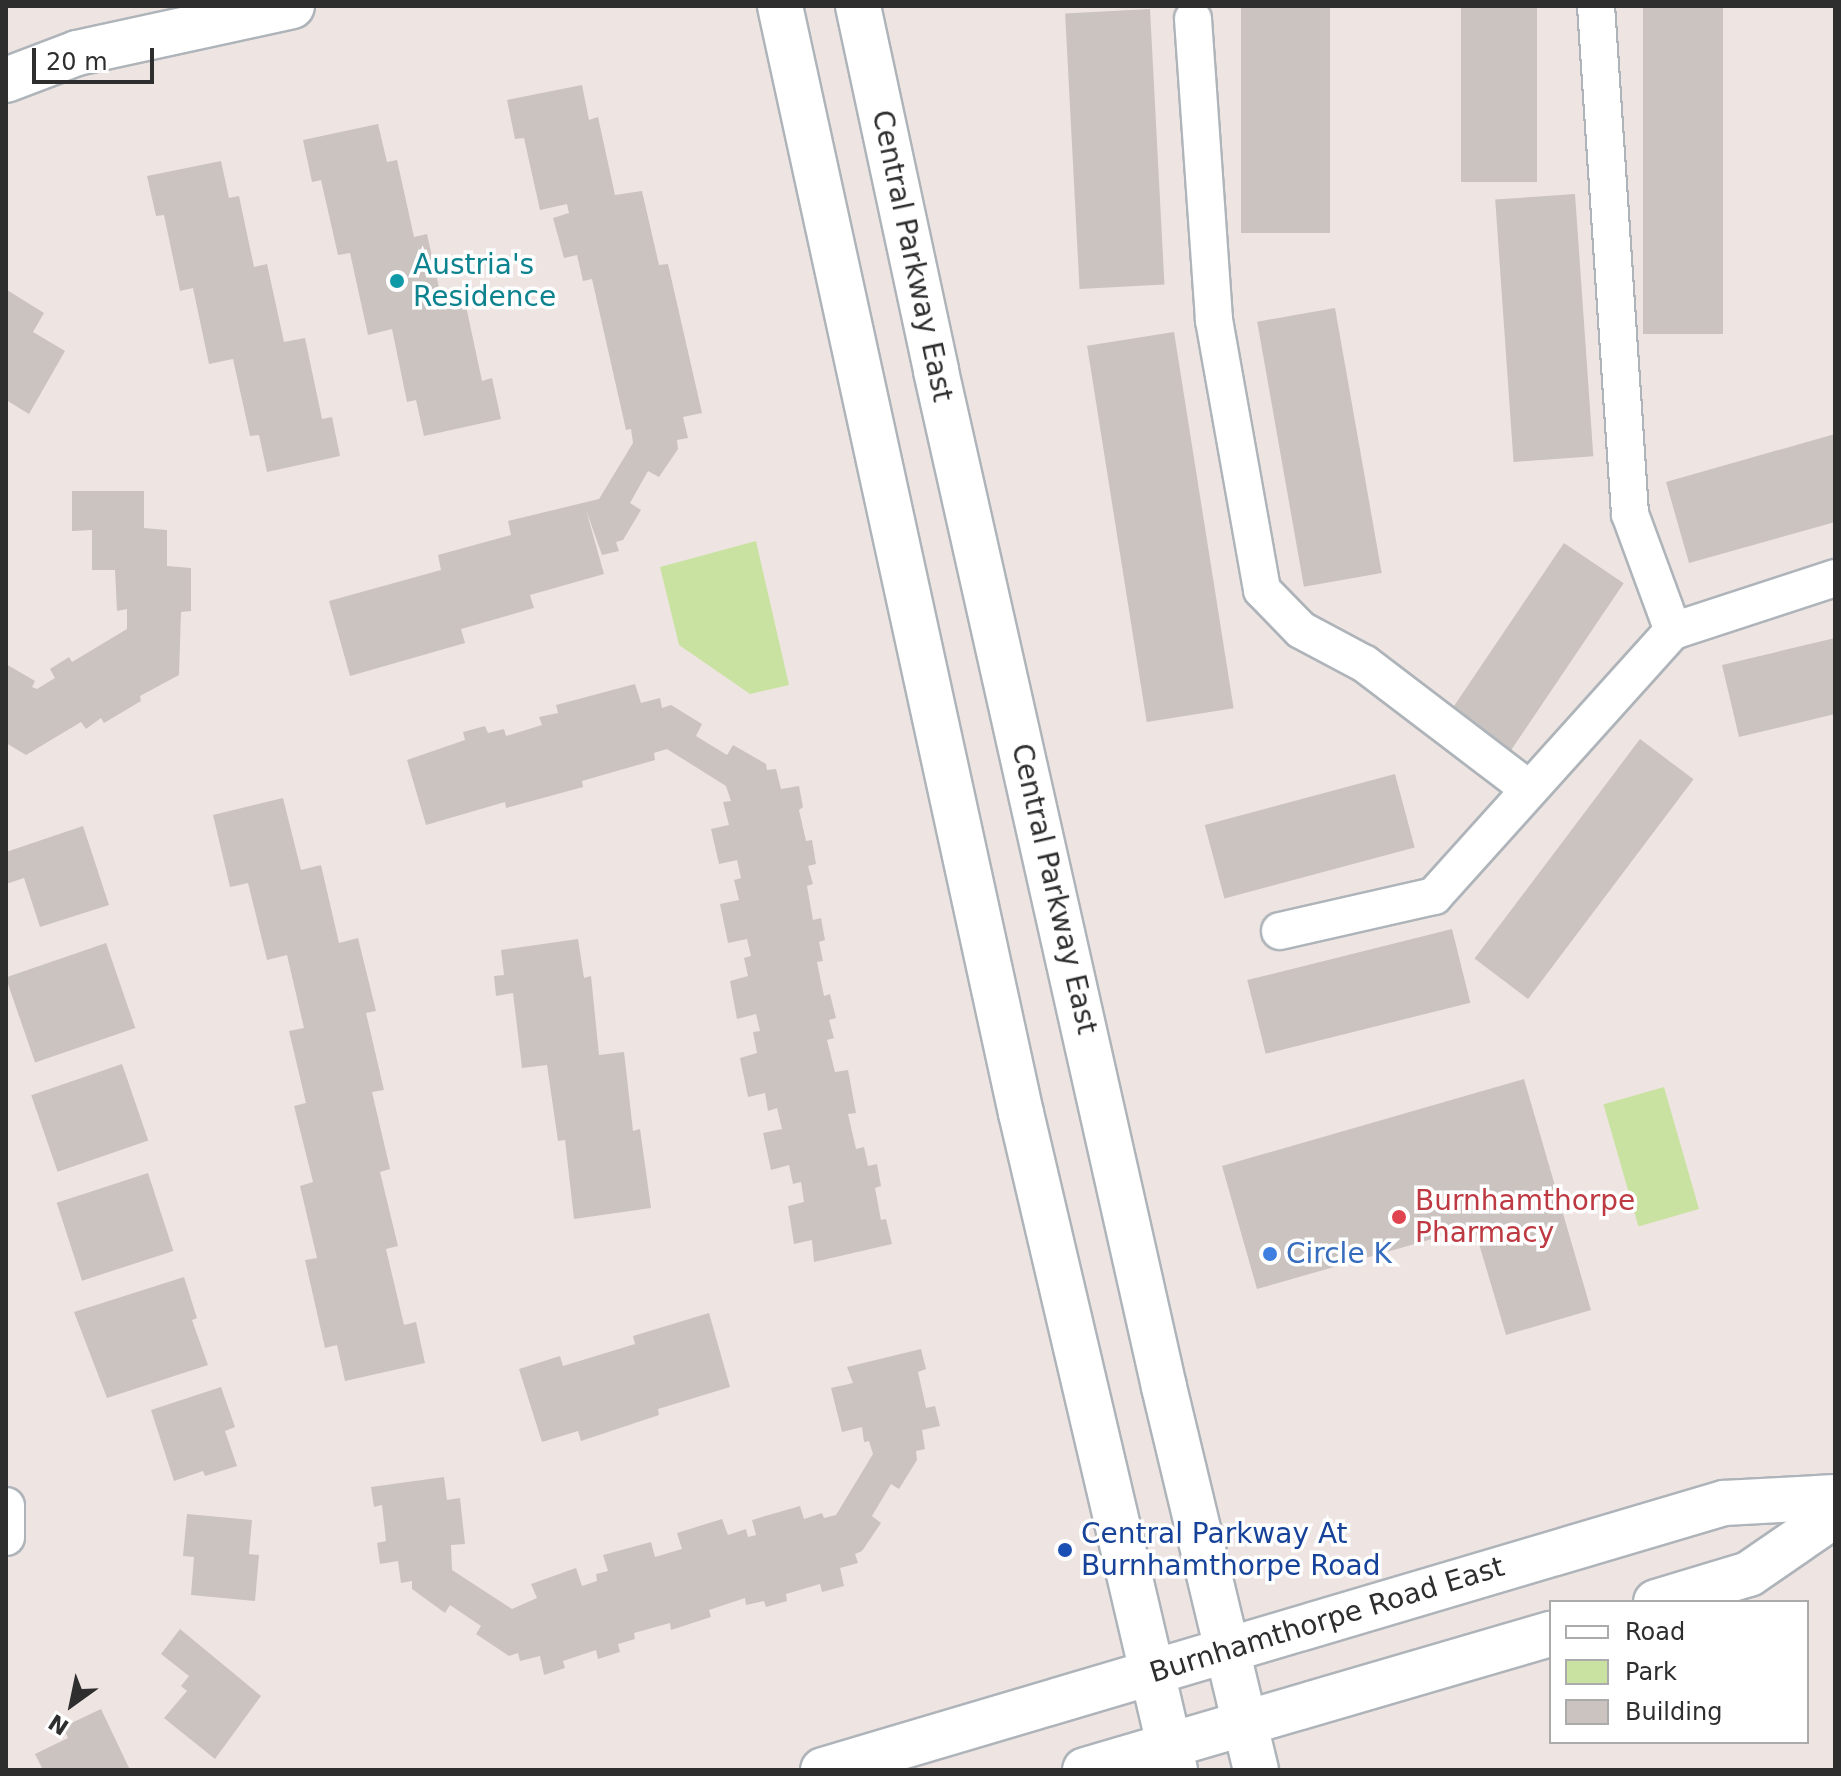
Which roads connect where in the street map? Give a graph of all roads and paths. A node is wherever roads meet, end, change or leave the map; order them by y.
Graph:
1 (292, 6) edge
2 (780, 6) edge
3 (858, 6) edge
4 (1596, 6) edge
5 (1193, 19) dead end
6 (6, 80) edge
7 (1835, 578) edge
8 (1673, 631) junction
9 (1529, 789) junction
10 (1280, 931) dead end
11 (1835, 1497) edge
12 (6, 1506) edge
13 (1835, 1515) edge
14 (6, 1537) edge
15 (1663, 1600) edge
16 (1549, 1635) edge
17 (1225, 1649) junction
18 (1151, 1672) junction
19 (1245, 1726) junction
20 (1173, 1758) edge
21 (823, 1770) edge
22 (1085, 1770) edge
23 (1256, 1770) edge

1 - 6 street
2 - 18 street
3 - 17 street, Central Parkway East
4 - 8 street
5 - 9 street
7 - 8 street
8 - 9 street
9 - 10 street
11 - 17 street, Burnhamthorpe Road East
12 - 14 street
13 - 15 street
16 - 19 street
17 - 18 street, Burnhamthorpe Road East
17 - 19 street, Central Parkway East
18 - 20 street
18 - 21 street, Burnhamthorpe Road East
19 - 20 street
19 - 23 street, Central Parkway East
20 - 22 street

